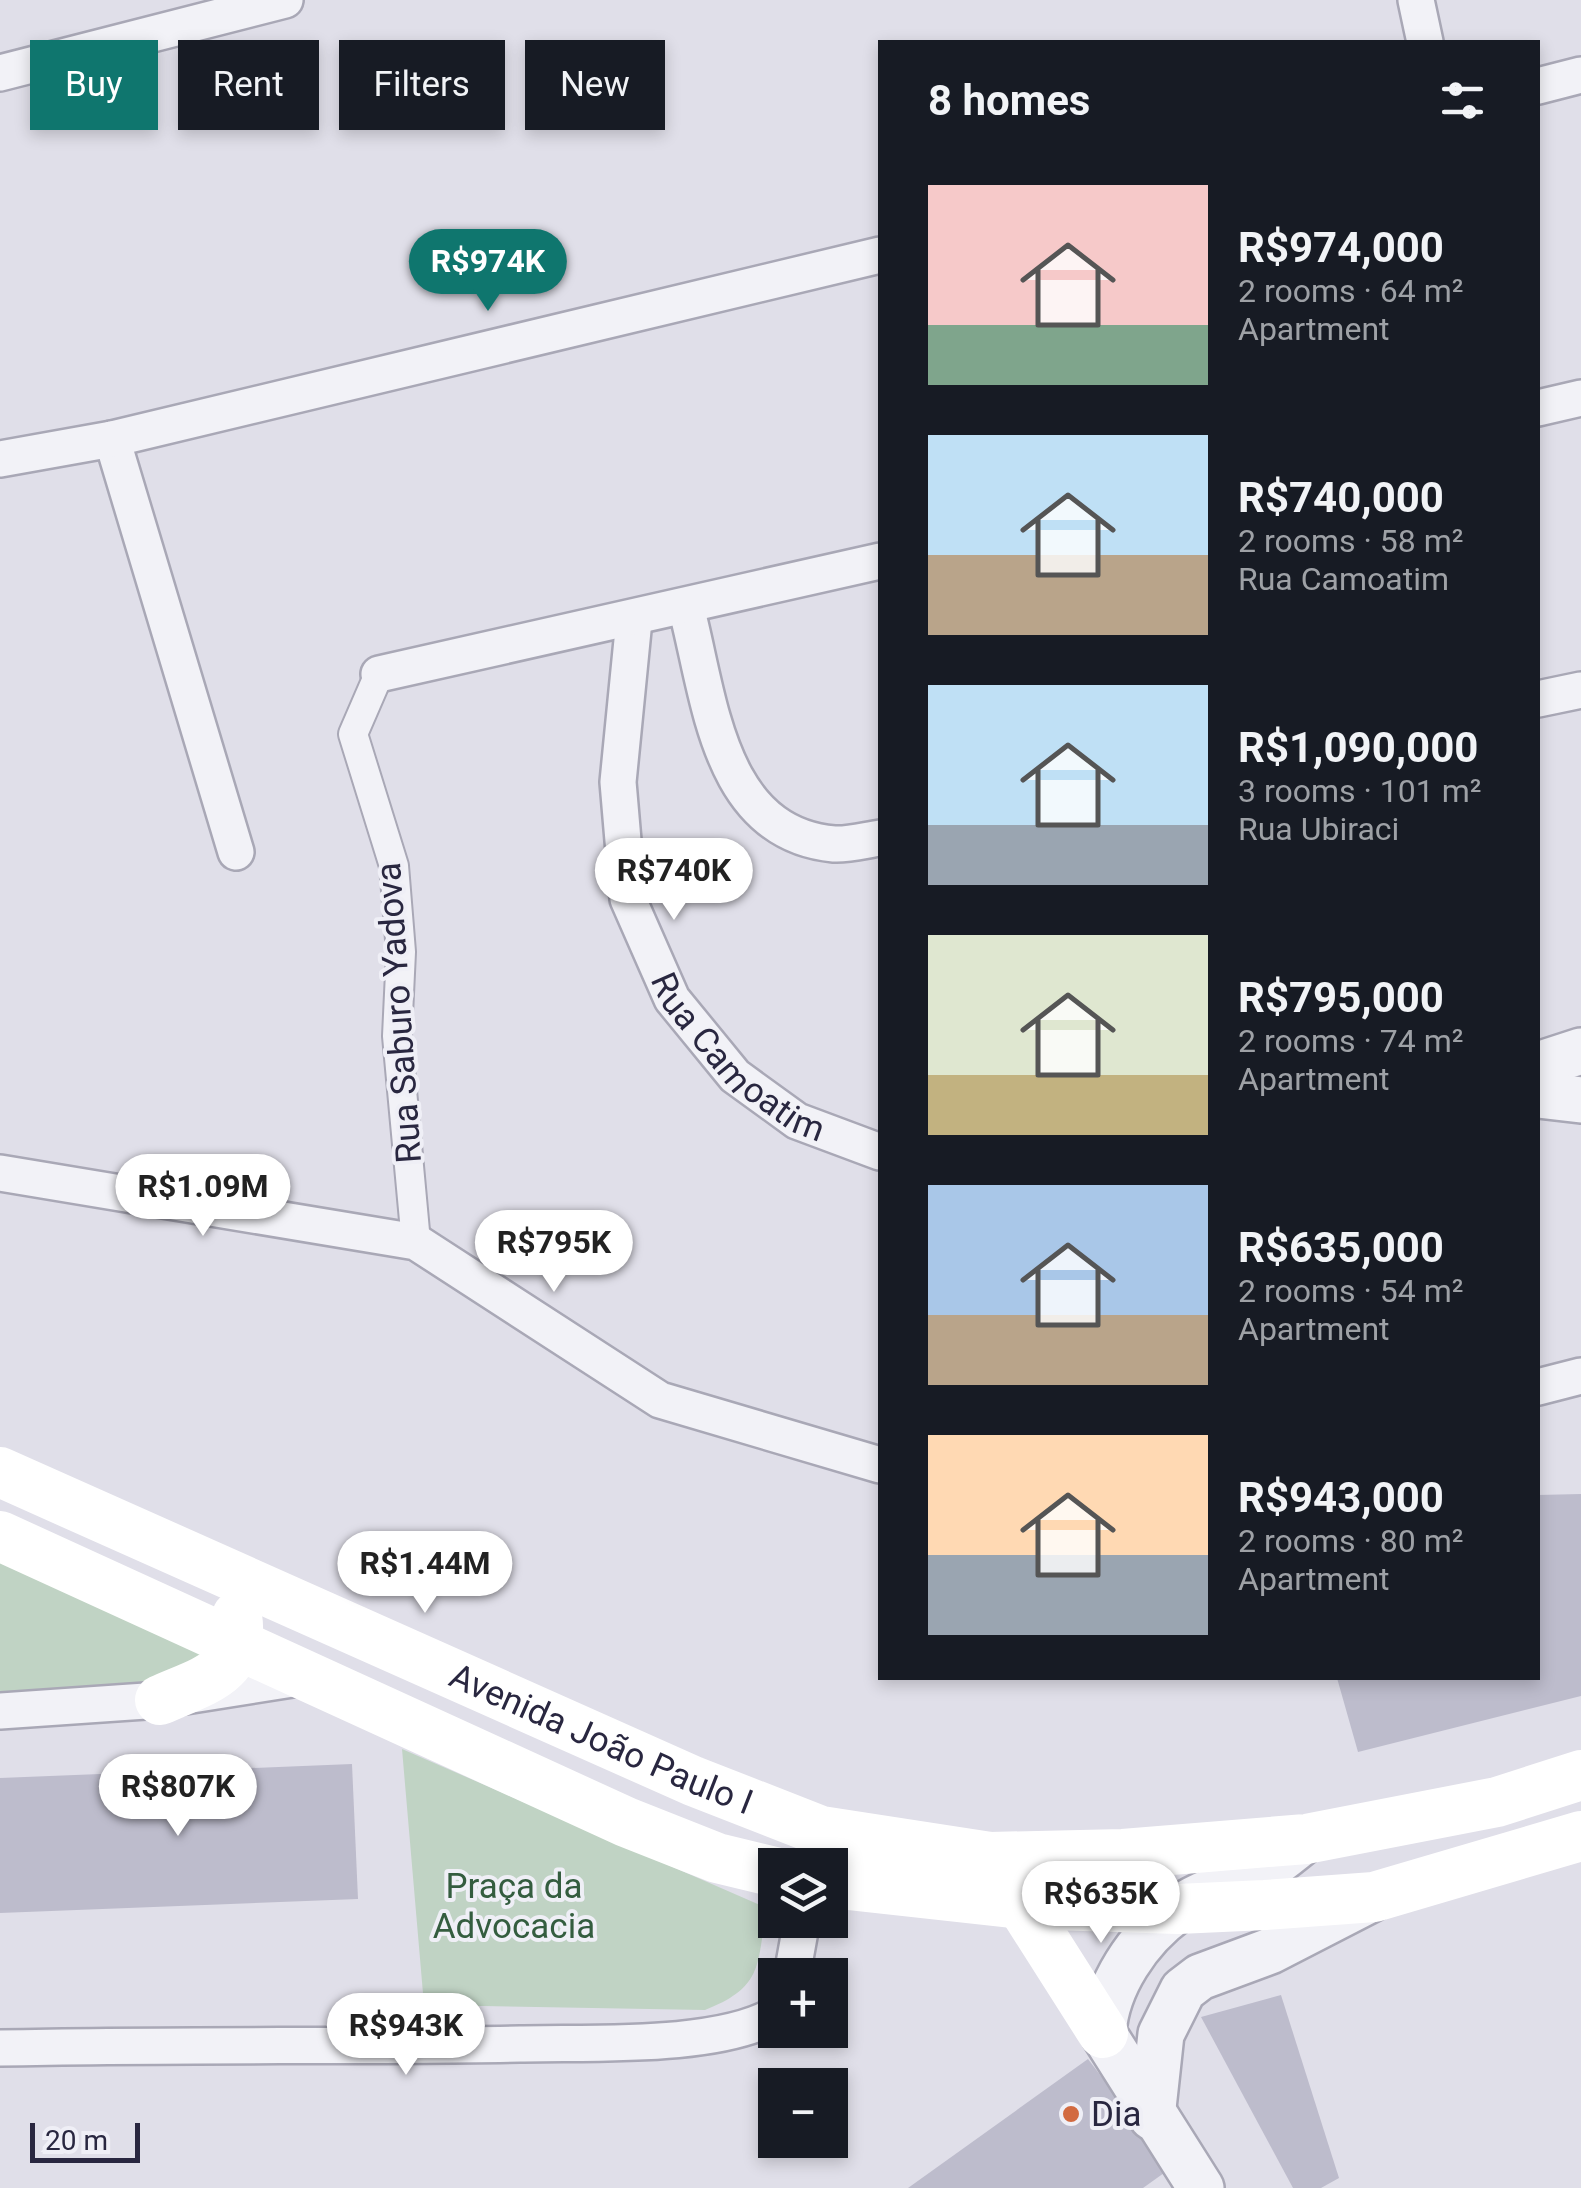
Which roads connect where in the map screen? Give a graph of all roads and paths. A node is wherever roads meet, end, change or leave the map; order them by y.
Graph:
1 (285, 0) edge
2 (1416, 0) edge
3 (1425, 40) edge
4 (0, 74) edge
5 (1581, 75) edge
6 (1540, 85) edge
7 (878, 255) edge
8 (1581, 398) edge
9 (1540, 408) edge
10 (112, 439) junction
11 (0, 460) edge
12 (878, 562) edge
13 (686, 606) junction
14 (634, 620) junction
15 (378, 674) joint
16 (1581, 690) edge
17 (1540, 699) edge
18 (878, 838) edge
19 (236, 852) dead end
20 (1581, 1051) edge
21 (1540, 1065) edge
22 (1540, 1095) edge
23 (1581, 1100) edge
24 (878, 1151) edge
25 (0, 1173) edge
26 (416, 1242) junction
27 (1581, 1376) edge
28 (1540, 1386) edge
29 (878, 1464) edge
30 (0, 1472) edge
31 (0, 1536) edge
32 (213, 1566) junction
33 (239, 1645) junction
34 (306, 1676) junction
35 (160, 1700) junction
36 (0, 1711) edge
37 (1581, 1775) edge
38 (1581, 1836) edge
39 (1306, 1838) junction
40 (758, 1868) edge
41 (848, 1885) edge
42 (1374, 1898) junction
43 (1020, 1904) junction
44 (1178, 1909) junction
45 (758, 2025) edge
46 (1102, 2034) junction
47 (0, 2048) edge
48 (1152, 2117) junction
49 (1201, 2188) edge

1 - 4 street
2 - 3 street
5 - 6 street
7 - 10 street
8 - 9 street
10 - 11 street
10 - 19 street
12 - 13 street
13 - 14 street
13 - 18 street
14 - 15 street
14 - 24 street, Rua Camoatim
15 - 26 street, Rua Saburo Yadova
16 - 17 street
20 - 21 street
22 - 23 street
25 - 26 street
26 - 29 street
27 - 28 street
30 - 32 main road, Avenida João Paulo I
31 - 33 main road, Avenida João Paulo I
32 - 33 main road
32 - 39 main road, Avenida João Paulo I
33 - 34 main road, Avenida João Paulo I
33 - 35 main road
34 - 35 street
34 - 40 main road, Avenida João Paulo I
35 - 36 street
37 - 39 main road, Avenida João Paulo I
38 - 42 main road
39 - 44 street
41 - 43 main road
42 - 44 main road
42 - 48 street
43 - 44 main road
43 - 46 main road
44 - 46 street
45 - 47 street
46 - 48 street
48 - 49 street

